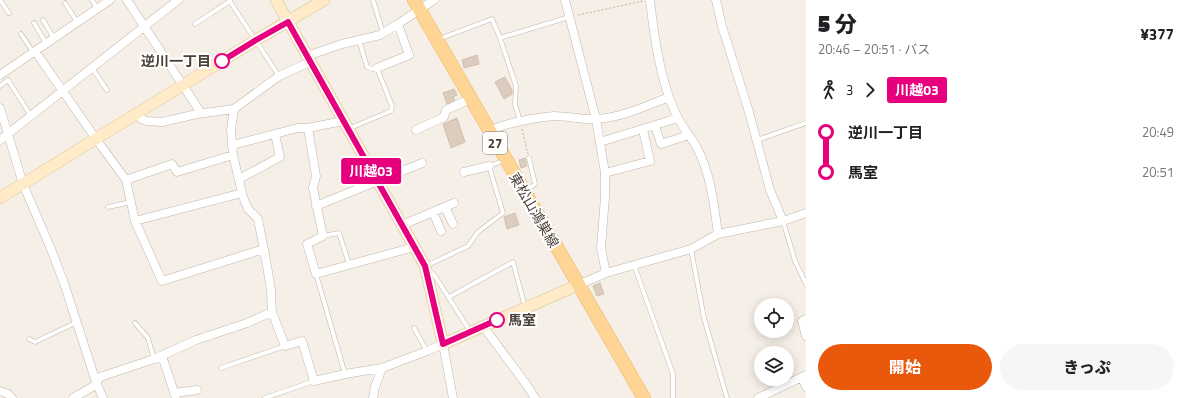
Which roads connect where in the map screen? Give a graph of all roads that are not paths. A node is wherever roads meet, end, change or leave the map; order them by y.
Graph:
1 (0, 0) edge
2 (92, 0) edge
3 (110, 0) edge
4 (127, 0) edge
5 (178, 0) edge
6 (276, 0) edge
7 (324, 0) edge
8 (373, 0) edge
9 (434, 0) edge
10 (565, 0) edge
11 (650, 0) edge
12 (716, 0) edge
13 (229, 1) edge
14 (65, 4) dead end
15 (417, 5) edge
16 (97, 8) junction
17 (9, 13) dead end
18 (569, 17) junction
19 (43, 20) dead end
20 (77, 22) junction
21 (288, 22) junction
22 (34, 23) dead end
23 (195, 24) dead end
24 (398, 24) junction
25 (144, 27) junction
26 (383, 33) junction
27 (21, 34) dead end
28 (54, 38) junction
29 (500, 38) junction
30 (256, 40) junction
31 (359, 40) junction
32 (437, 40) junction
33 (46, 43) junction
34 (34, 52) junction
35 (309, 59) junction
36 (92, 68) junction
37 (377, 68) junction
38 (0, 74) edge
39 (279, 76) junction
40 (0, 86) edge
41 (183, 86) junction
42 (107, 90) dead end
43 (62, 91) junction
44 (669, 97) junction
45 (470, 99) junction
46 (0, 108) edge
47 (234, 109) junction
48 (201, 113) junction
49 (136, 114) junction
50 (30, 116) junction
51 (678, 118) junction
52 (596, 119) junction
53 (520, 121) junction
54 (806, 123) edge
55 (346, 125) junction
56 (655, 126) junction
57 (308, 128) junction
58 (416, 130) dead end
59 (488, 130) junction
60 (643, 130) junction
61 (8, 133) junction
62 (275, 134) junction
63 (689, 136) junction
64 (96, 139) junction
65 (0, 140) edge
66 (756, 140) junction
67 (600, 142) junction
68 (232, 145) junction
69 (233, 155) junction
70 (529, 158) road end
71 (505, 160) junction
72 (422, 163) dead end
73 (489, 166) junction
74 (464, 172) dead end
75 (605, 173) junction
76 (126, 180) junction
77 (239, 180) junction
78 (377, 180) junction
79 (23, 184) junction
80 (524, 192) junction
81 (242, 193) junction
82 (0, 198) edge
83 (131, 202) junction
84 (454, 203) dead end
85 (316, 206) junction
86 (108, 207) dead end
87 (445, 207) junction
88 (433, 212) junction
89 (806, 213) edge
90 (135, 221) junction
91 (783, 221) junction
92 (453, 224) dead end
93 (402, 225) junction
94 (441, 231) dead end
95 (718, 234) junction
96 (323, 236) junction
97 (414, 247) junction
98 (691, 248) junction
99 (264, 249) junction
100 (349, 264) junction
101 (634, 265) junction
102 (425, 266) junction
103 (606, 273) junction
104 (316, 274) junction
105 (806, 284) edge
106 (578, 285) junction
107 (449, 297) junction
108 (525, 308) junction
109 (272, 312) junction
110 (806, 319) edge
111 (77, 322) junction
112 (135, 323) dead end
113 (483, 326) junction
114 (414, 328) dead end
115 (470, 332) junction
116 (806, 336) edge
117 (29, 339) dead end
118 (443, 344) junction
119 (286, 346) junction
120 (427, 352) junction
121 (158, 358) junction
122 (221, 368) dead end
123 (382, 368) junction
124 (806, 369) edge
125 (344, 374) junction
126 (804, 376) edge
127 (96, 382) junction
128 (314, 382) junction
129 (806, 387) edge
130 (197, 390) dead end
131 (0, 391) edge
132 (175, 395) edge
133 (7, 397) edge
134 (73, 398) edge
135 (103, 398) edge
136 (268, 398) edge
137 (373, 398) edge
138 (453, 398) edge
139 (535, 398) edge
140 (644, 398) edge
141 (673, 398) edge
142 (727, 398) edge
143 (758, 398) edge

1 - 17 lane
2 - 16 lane
3 - 16 street
4 - 25 street
5 - 25 street
6 - 21 street
7 - 21 street
8 - 26 lane
9 - 15 street
10 - 18 street
11 - 44 street
12 - 66 street
13 - 23 lane
13 - 30 lane
14 - 20 lane
15 - 24 street
15 - 32 main road, 東松山鴻巣線 / 27
16 - 20 street
18 - 29 lane
18 - 52 street
19 - 28 lane
20 - 28 street
21 - 30 street
21 - 35 street
22 - 33 lane
24 - 26 street
24 - 37 street
25 - 36 street
25 - 41 street
26 - 31 street
27 - 34 lane
28 - 33 street
29 - 32 lane
29 - 53 lane
30 - 39 lane
30 - 41 street
31 - 35 street
31 - 37 lane
32 - 45 main road, 東松山鴻巣線 / 27
33 - 34 street
34 - 38 street
34 - 43 street
35 - 39 street
35 - 55 street
36 - 42 lane
36 - 43 street
37 - 55 lane
39 - 47 street
40 - 50 lane
41 - 48 street
41 - 49 street
43 - 50 street
43 - 64 street
44 - 51 street
44 - 52 street
45 - 58 street
45 - 59 main road, 東松山鴻巣線 / 27
46 - 61 street
47 - 48 street
47 - 68 street
48 - 49 street
49 - 64 street
50 - 61 street
51 - 56 street
51 - 63 street
52 - 53 street
52 - 67 street
53 - 59 street
54 - 66 lane
55 - 57 street
55 - 78 street
56 - 60 street
56 - 63 street
57 - 62 street
57 - 85 street
59 - 71 main road, 東松山鴻巣線 / 27
60 - 67 street
60 - 75 street
61 - 65 street
61 - 79 street
62 - 68 street
62 - 77 street
63 - 95 street
64 - 76 street
64 - 79 street
66 - 91 street
67 - 75 street
68 - 69 street
69 - 76 street
69 - 77 street
70 - 80 lane
71 - 73 lane
71 - 80 main road, 東松山鴻巣線 / 27
72 - 78 street
73 - 74 street
73 - 102 lane
75 - 103 street
76 - 83 street
77 - 81 street
78 - 85 street
78 - 93 street
79 - 82 street
79 - 111 street
80 - 106 main road, 東松山鴻巣線 / 27
81 - 90 street
81 - 99 street
83 - 86 lane
83 - 90 street
84 - 87 street
85 - 96 street
87 - 88 street
87 - 92 street
88 - 93 street
88 - 94 street
89 - 91 street
90 - 99 street
91 - 95 street
91 - 105 lane
93 - 97 street
95 - 98 street
96 - 100 lane
96 - 104 street
97 - 100 street
97 - 102 street
98 - 101 street
98 - 142 lane
99 - 109 street
100 - 104 street
101 - 103 street
101 - 141 lane
102 - 107 lane
102 - 118 street
103 - 106 street
104 - 125 lane
106 - 108 street
106 - 140 main road, 東松山鴻巣線 / 27
107 - 108 lane
107 - 115 lane
108 - 113 street
109 - 119 street
109 - 121 street
110 - 116 street
111 - 117 lane
111 - 127 street
112 - 121 lane
113 - 115 street
113 - 139 street
114 - 120 lane
115 - 118 street
118 - 120 street
118 - 138 street
119 - 122 lane
119 - 128 street
120 - 123 street
121 - 127 street
121 - 132 street
123 - 125 street
123 - 137 street
124 - 126 lane
125 - 128 street
126 - 129 street
126 - 143 street
127 - 134 street
127 - 135 street
128 - 136 lane
130 - 132 street
131 - 133 street

